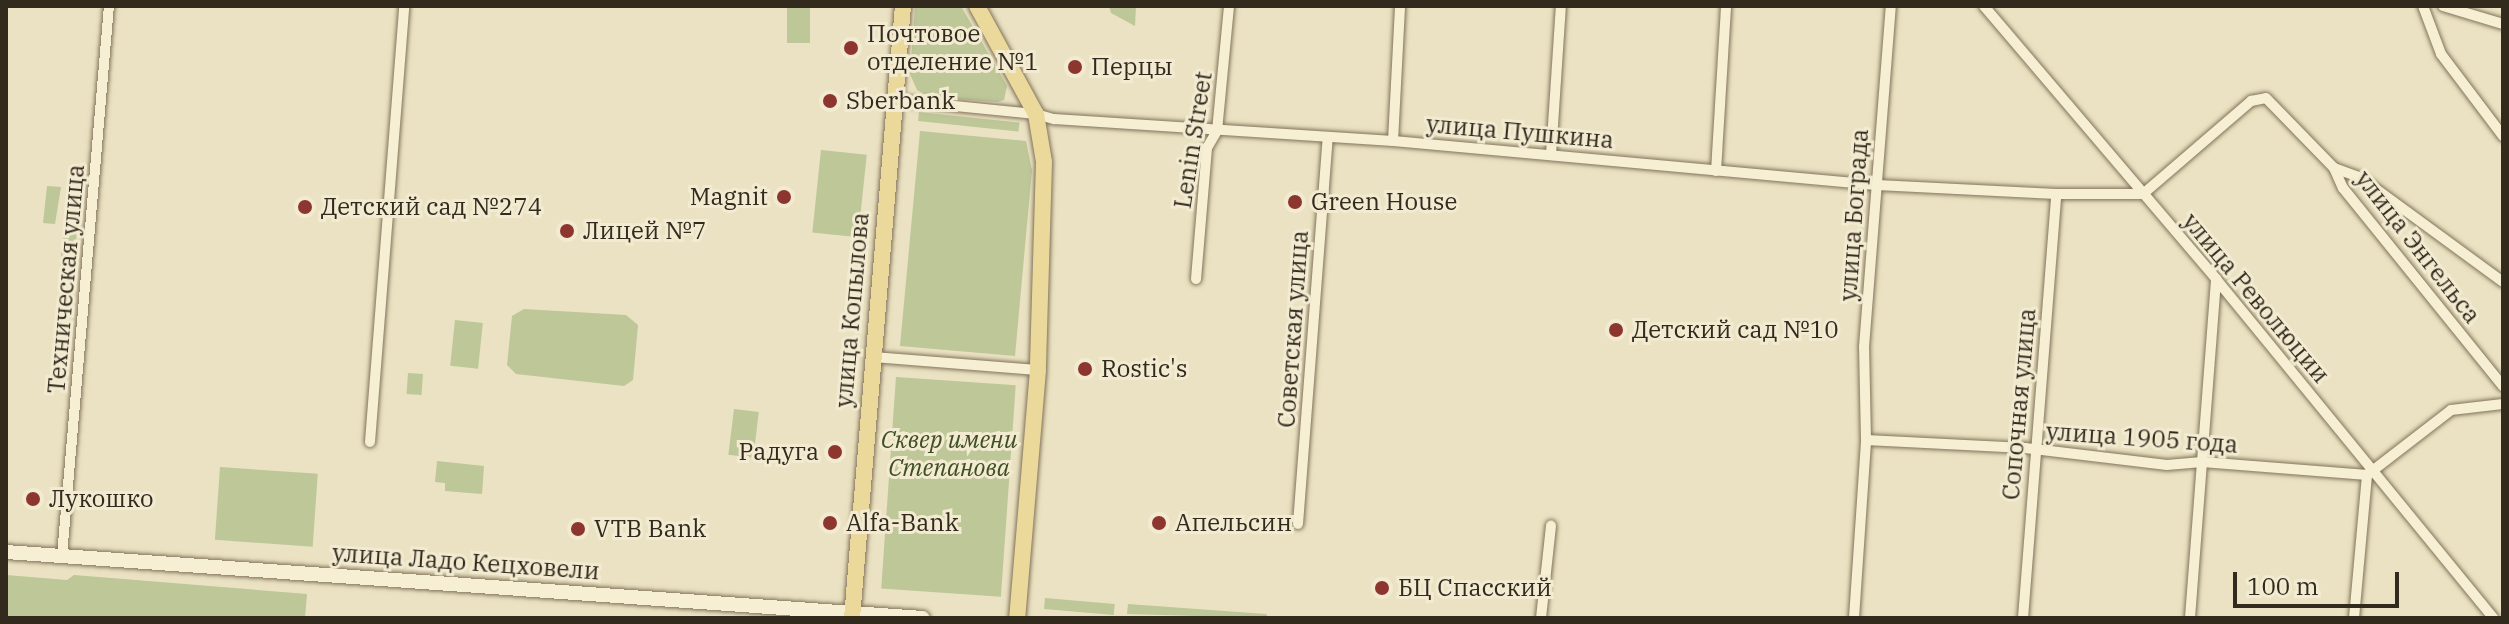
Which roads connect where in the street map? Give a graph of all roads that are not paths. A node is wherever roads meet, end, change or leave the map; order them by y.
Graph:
1 (109, 6) edge
2 (404, 6) edge
3 (903, 6) edge
4 (977, 6) edge
5 (1229, 6) edge
6 (1400, 6) edge
7 (1561, 6) edge
8 (1726, 6) edge
9 (1891, 6) edge
10 (1984, 6) edge
11 (2423, 6) edge
12 (2443, 6) edge
13 (2503, 24) edge
14 (895, 100) junction
15 (1036, 114) junction
16 (1217, 131) junction
17 (2503, 136) edge
18 (1328, 138) junction
19 (1393, 141) junction
20 (1551, 155) junction
21 (2334, 168) junction
22 (1716, 171) junction
23 (1877, 185) junction
24 (2056, 194) junction
25 (2143, 194) junction
26 (1196, 279) dead end
27 (2216, 279) junction
28 (2503, 282) edge
29 (872, 357) junction
30 (1038, 370) junction
31 (2503, 386) edge
32 (2503, 404) edge
33 (1866, 440) junction
34 (370, 442) dead end
35 (2035, 451) junction
36 (2202, 462) junction
37 (2369, 472) junction
38 (1298, 524) dead end
39 (1551, 526) dead end
40 (6, 552) edge
41 (62, 556) junction
42 (852, 615) edge
43 (923, 618) edge
44 (1017, 618) edge
45 (1541, 618) edge
46 (1854, 618) edge
47 (2023, 618) edge
48 (2190, 618) edge
49 (2354, 618) edge
50 (2493, 618) edge

1 - 41 street, Техническая улица
2 - 34 street
3 - 14 main road, улица Копылова
4 - 15 main road
5 - 16 street, Lenin Street
6 - 19 street
7 - 20 street
8 - 22 street
9 - 23 street, улица Бограда
10 - 25 street, улица Революции
11 - 17 street
12 - 13 street
14 - 15 street, улица Пушкина
14 - 29 main road, улица Копылова
15 - 16 street, улица Пушкина
15 - 30 main road
16 - 18 street, улица Пушкина
16 - 26 street, Lenin Street
18 - 19 street, улица Пушкина
18 - 38 street, Советская улица
19 - 20 street, улица Пушкина
20 - 22 street, улица Пушкина
21 - 25 street, улица Энгельса
21 - 28 street, улица Энгельса
21 - 31 street, улица Энгельса
22 - 23 street, улица Пушкина
23 - 24 street, улица Пушкина
23 - 33 street, улица Бограда
24 - 25 street, улица Пушкина
24 - 35 street, Сопочная улица
25 - 27 street, улица Революции
27 - 36 street
27 - 37 street, улица Революции
29 - 30 street
29 - 42 main road, улица Копылова
30 - 44 main road
32 - 37 street
33 - 35 street, улица 1905 года
33 - 46 street, улица Бограда
35 - 36 street, улица 1905 года
35 - 47 street, Сопочная улица
36 - 37 street, улица 1905 года
36 - 48 street
37 - 49 street
37 - 50 street, улица Революции
39 - 45 street
40 - 41 main road, улица Ладо Кецховели
41 - 42 main road, улица Ладо Кецховели
42 - 43 main road, улица Ладо Кецховели

